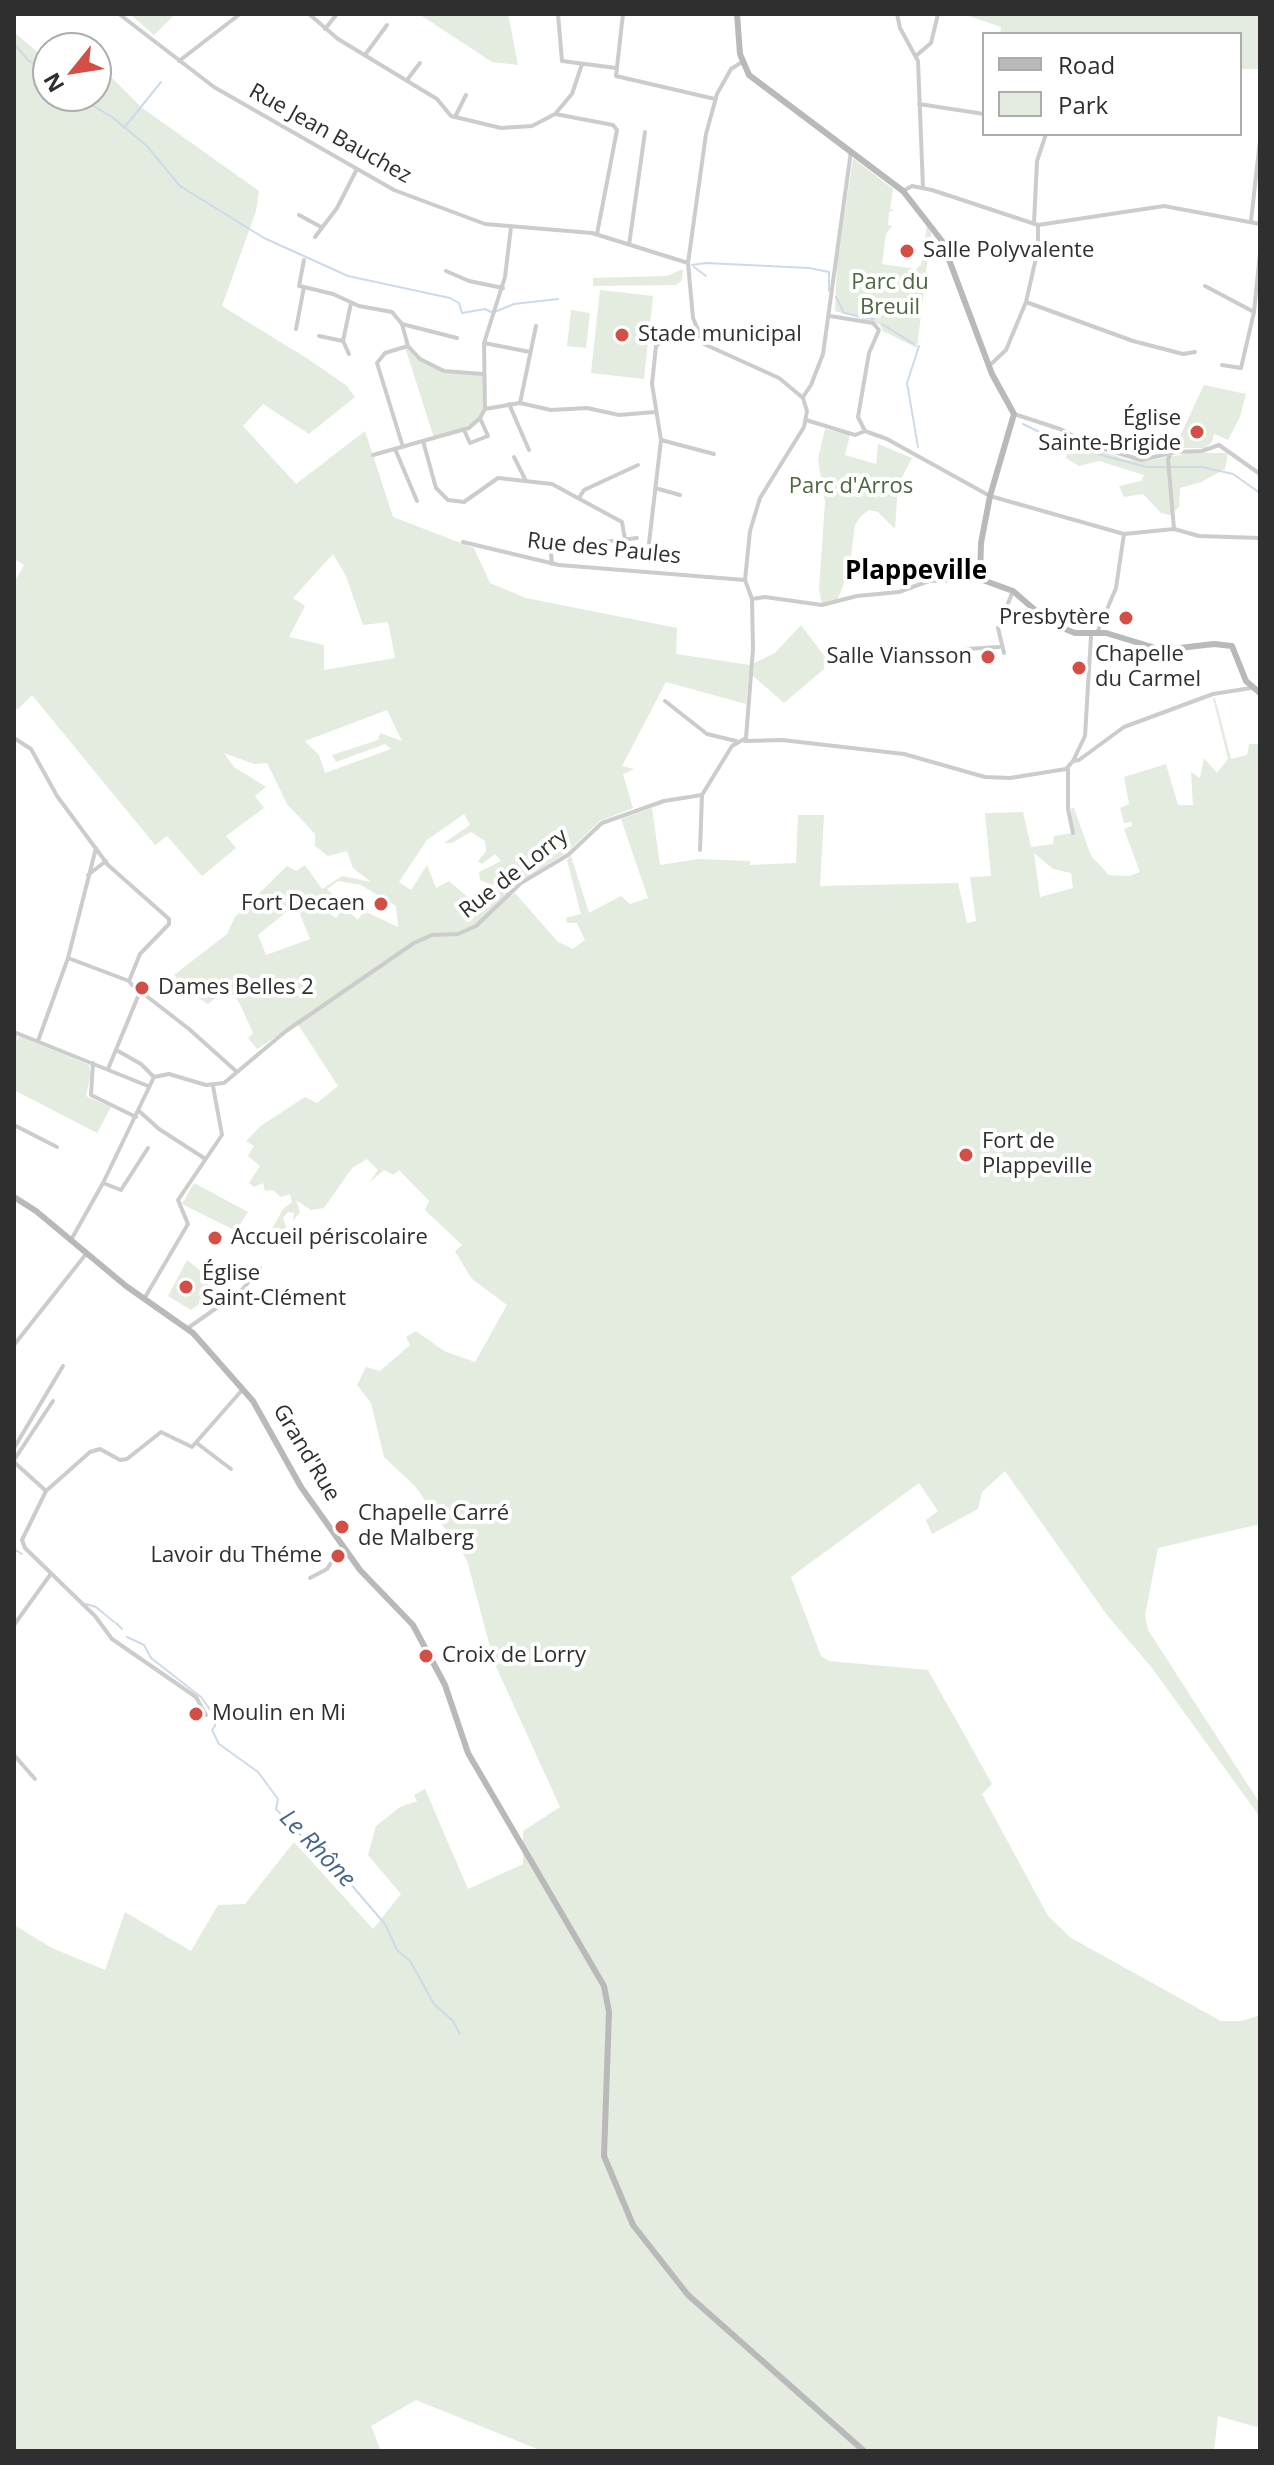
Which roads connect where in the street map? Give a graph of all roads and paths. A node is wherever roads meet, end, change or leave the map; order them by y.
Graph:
1 (119, 14) edge
2 (240, 14) edge
3 (309, 14) edge
4 (337, 14) edge
5 (558, 14) edge
6 (623, 14) edge
7 (737, 14) edge
8 (897, 14) edge
9 (938, 14) edge
10 (387, 25) dead end
11 (325, 29) junction
12 (365, 55) junction
13 (917, 55) junction
14 (179, 61) junction
15 (742, 62) junction
16 (420, 63) dead end
17 (582, 64) junction
18 (616, 68) junction
19 (406, 80) junction
20 (466, 95) dead end
21 (715, 99) junction
22 (918, 104) junction
23 (555, 114) junction
24 (982, 114) edge
25 (455, 117) junction
26 (645, 132) dead end
27 (1046, 136) edge
28 (1260, 140) edge
29 (851, 151) junction
30 (357, 169) junction
31 (923, 188) junction
32 (903, 191) junction
33 (299, 215) dead end
34 (1251, 221) junction
35 (1036, 224) junction
36 (1260, 224) edge
37 (321, 227) junction
38 (511, 227) junction
39 (597, 234) junction
40 (315, 237) dead end
41 (629, 245) junction
42 (1260, 253) edge
43 (304, 260) dead end
44 (688, 263) junction
45 (446, 271) dead end
46 (1205, 286) dead end
47 (304, 287) junction
48 (503, 288) junction
49 (1026, 302) junction
50 (351, 303) junction
51 (1254, 312) junction
52 (830, 316) junction
53 (402, 324) junction
54 (536, 326) dead end
55 (296, 329) dead end
56 (319, 336) dead end
57 (698, 336) junction
58 (457, 338) dead end
59 (343, 341) junction
60 (484, 343) junction
61 (408, 346) junction
62 (530, 352) junction
63 (1195, 352) dead end
64 (349, 354) dead end
65 (1222, 365) dead end
66 (989, 366) junction
67 (483, 374) junction
68 (803, 398) junction
69 (520, 403) junction
70 (509, 404) junction
71 (485, 409) junction
72 (655, 412) junction
73 (1014, 414) junction
74 (480, 418) junction
75 (806, 420) junction
76 (464, 430) junction
77 (865, 431) junction
78 (1177, 438) dead end
79 (661, 440) junction
80 (423, 441) junction
81 (403, 447) junction
82 (395, 449) junction
83 (529, 450) dead end
84 (714, 454) dead end
85 (373, 455) dead end
86 (1168, 456) junction
87 (514, 457) dead end
88 (638, 465) dead end
89 (1260, 474) edge
90 (526, 481) junction
91 (655, 488) junction
92 (680, 495) dead end
93 (990, 496) junction
94 (579, 498) junction
95 (417, 501) dead end
96 (1174, 529) junction
97 (1124, 534) junction
98 (637, 538) dead end
99 (1260, 538) edge
100 (625, 539) junction
101 (463, 542) dead end
102 (649, 543) dead end
103 (552, 564) junction
104 (980, 579) junction
105 (745, 580) junction
106 (1013, 591) junction
107 (752, 599) junction
108 (1094, 634) junction
109 (1000, 647) junction
110 (966, 649) dead end
111 (1004, 653) dead end
112 (1251, 688) junction
113 (1260, 693) edge
114 (665, 701) dead end
115 (14, 738) edge
116 (740, 741) junction
117 (1073, 761) junction
118 (1068, 767) junction
119 (702, 795) junction
120 (1073, 833) dead end
121 (96, 848) junction
122 (700, 850) dead end
123 (106, 861) junction
124 (87, 877) junction
125 (68, 958) junction
126 (129, 981) junction
127 (139, 994) junction
128 (14, 1032) edge
129 (38, 1041) junction
130 (14, 1044) edge
131 (117, 1050) junction
132 (93, 1063) junction
133 (108, 1069) junction
134 (237, 1072) junction
135 (154, 1077) junction
136 (148, 1086) junction
137 (213, 1086) junction
138 (138, 1111) junction
139 (136, 1117) junction
140 (14, 1125) edge
141 (57, 1147) dead end
142 (148, 1148) dead end
143 (204, 1158) junction
144 (103, 1183) junction
145 (14, 1197) edge
146 (70, 1240) junction
147 (86, 1254) junction
148 (260, 1268) dead end
149 (144, 1299) junction
150 (188, 1328) junction
151 (14, 1345) edge
152 (63, 1366) dead end
153 (243, 1389) junction
154 (53, 1401) dead end
155 (197, 1444) junction
156 (14, 1448) edge
157 (14, 1461) edge
158 (231, 1469) dead end
159 (46, 1491) junction
160 (344, 1544) junction
161 (50, 1575) junction
162 (310, 1578) dead end
163 (14, 1625) edge
164 (206, 1715) dead end
165 (14, 1755) edge
166 (35, 1779) dead end
167 (864, 2451) edge

1 - 14 street, Rue Jean Bauchez
2 - 14 street
3 - 11 street
4 - 11 street
5 - 17 street
6 - 18 street
7 - 15 street
8 - 13 street
9 - 13 street
10 - 12 street
11 - 12 street
12 - 19 street
13 - 22 street
14 - 30 street, Rue Jean Bauchez
15 - 21 street
15 - 29 street
16 - 19 street
17 - 18 street
17 - 23 street
18 - 21 street
19 - 25 street
20 - 25 street
21 - 44 street
22 - 24 street
22 - 31 street
23 - 25 street
23 - 39 street
26 - 41 street
27 - 35 street
28 - 34 street
29 - 32 street
29 - 52 street
30 - 37 street
30 - 38 street, Rue Jean Bauchez
31 - 32 street
31 - 35 street
32 - 66 street
33 - 37 street
34 - 35 street
34 - 36 street
35 - 49 street
37 - 40 street
38 - 39 street, Rue Jean Bauchez
38 - 48 street
39 - 41 street, Rue Jean Bauchez
41 - 44 street, Rue Jean Bauchez
42 - 51 street
43 - 47 street
44 - 57 street
45 - 48 street
46 - 51 street
47 - 50 street
47 - 55 street
48 - 60 street
49 - 63 street
49 - 66 street
50 - 53 street
50 - 59 street
51 - 65 street
52 - 68 street
52 - 77 street
53 - 58 street
53 - 61 street
54 - 62 street
56 - 59 street
57 - 68 street
57 - 72 street
59 - 64 street
60 - 62 street
60 - 67 street
61 - 67 street
61 - 81 street
62 - 69 street
66 - 73 street
67 - 71 street
68 - 75 street
69 - 70 street
69 - 72 street
70 - 71 street
70 - 83 street
71 - 74 street
72 - 79 street
73 - 86 street
73 - 93 street
74 - 76 street
74 - 76 street
75 - 77 street
75 - 105 street
76 - 80 street
77 - 93 street
78 - 86 street
79 - 84 street
79 - 91 street
80 - 81 street
80 - 90 street
81 - 82 street
82 - 85 street
82 - 95 street
86 - 89 street
86 - 96 street
87 - 90 street
88 - 94 street
90 - 94 street
91 - 92 street
91 - 102 street
93 - 97 street
93 - 104 street
94 - 100 street
96 - 97 street
96 - 99 street
97 - 108 street
98 - 100 street
100 - 103 street
101 - 103 street, Rue des Paules
103 - 105 street, Rue des Paules
104 - 106 street
104 - 107 street
105 - 107 street
106 - 108 street
106 - 109 street
107 - 116 street
108 - 112 street
108 - 117 street
109 - 110 street
109 - 111 street
112 - 113 street
112 - 117 street
114 - 116 street
115 - 121 street
116 - 118 street
116 - 119 street
117 - 118 street
118 - 120 street
119 - 122 street
119 - 134 street, Rue de Lorry
121 - 123 street
121 - 124 street
123 - 124 street
123 - 126 street
124 - 125 street
125 - 126 street
125 - 129 street
126 - 127 street
127 - 131 street
127 - 134 street
128 - 129 street
128 - 130 street
129 - 132 street
131 - 133 street
131 - 135 street
132 - 133 street
132 - 139 street
133 - 136 street
134 - 137 street, Rue de Lorry
135 - 136 street
135 - 137 street
136 - 138 street
137 - 143 street
138 - 139 street
138 - 143 street
139 - 144 street
140 - 141 street
142 - 144 street
143 - 149 street
144 - 146 street
145 - 146 street, Grand'Rue
146 - 147 street, Grand'Rue
147 - 149 street, Grand'Rue
147 - 151 street
148 - 150 street
149 - 150 street, Grand'Rue
150 - 153 street, Grand'Rue
152 - 156 street
153 - 155 street
153 - 160 street, Grand'Rue
154 - 157 street
155 - 158 street
155 - 159 street
157 - 159 street
159 - 161 street
160 - 162 street
160 - 167 street, Grand'Rue
161 - 163 street
161 - 164 street
165 - 166 street

